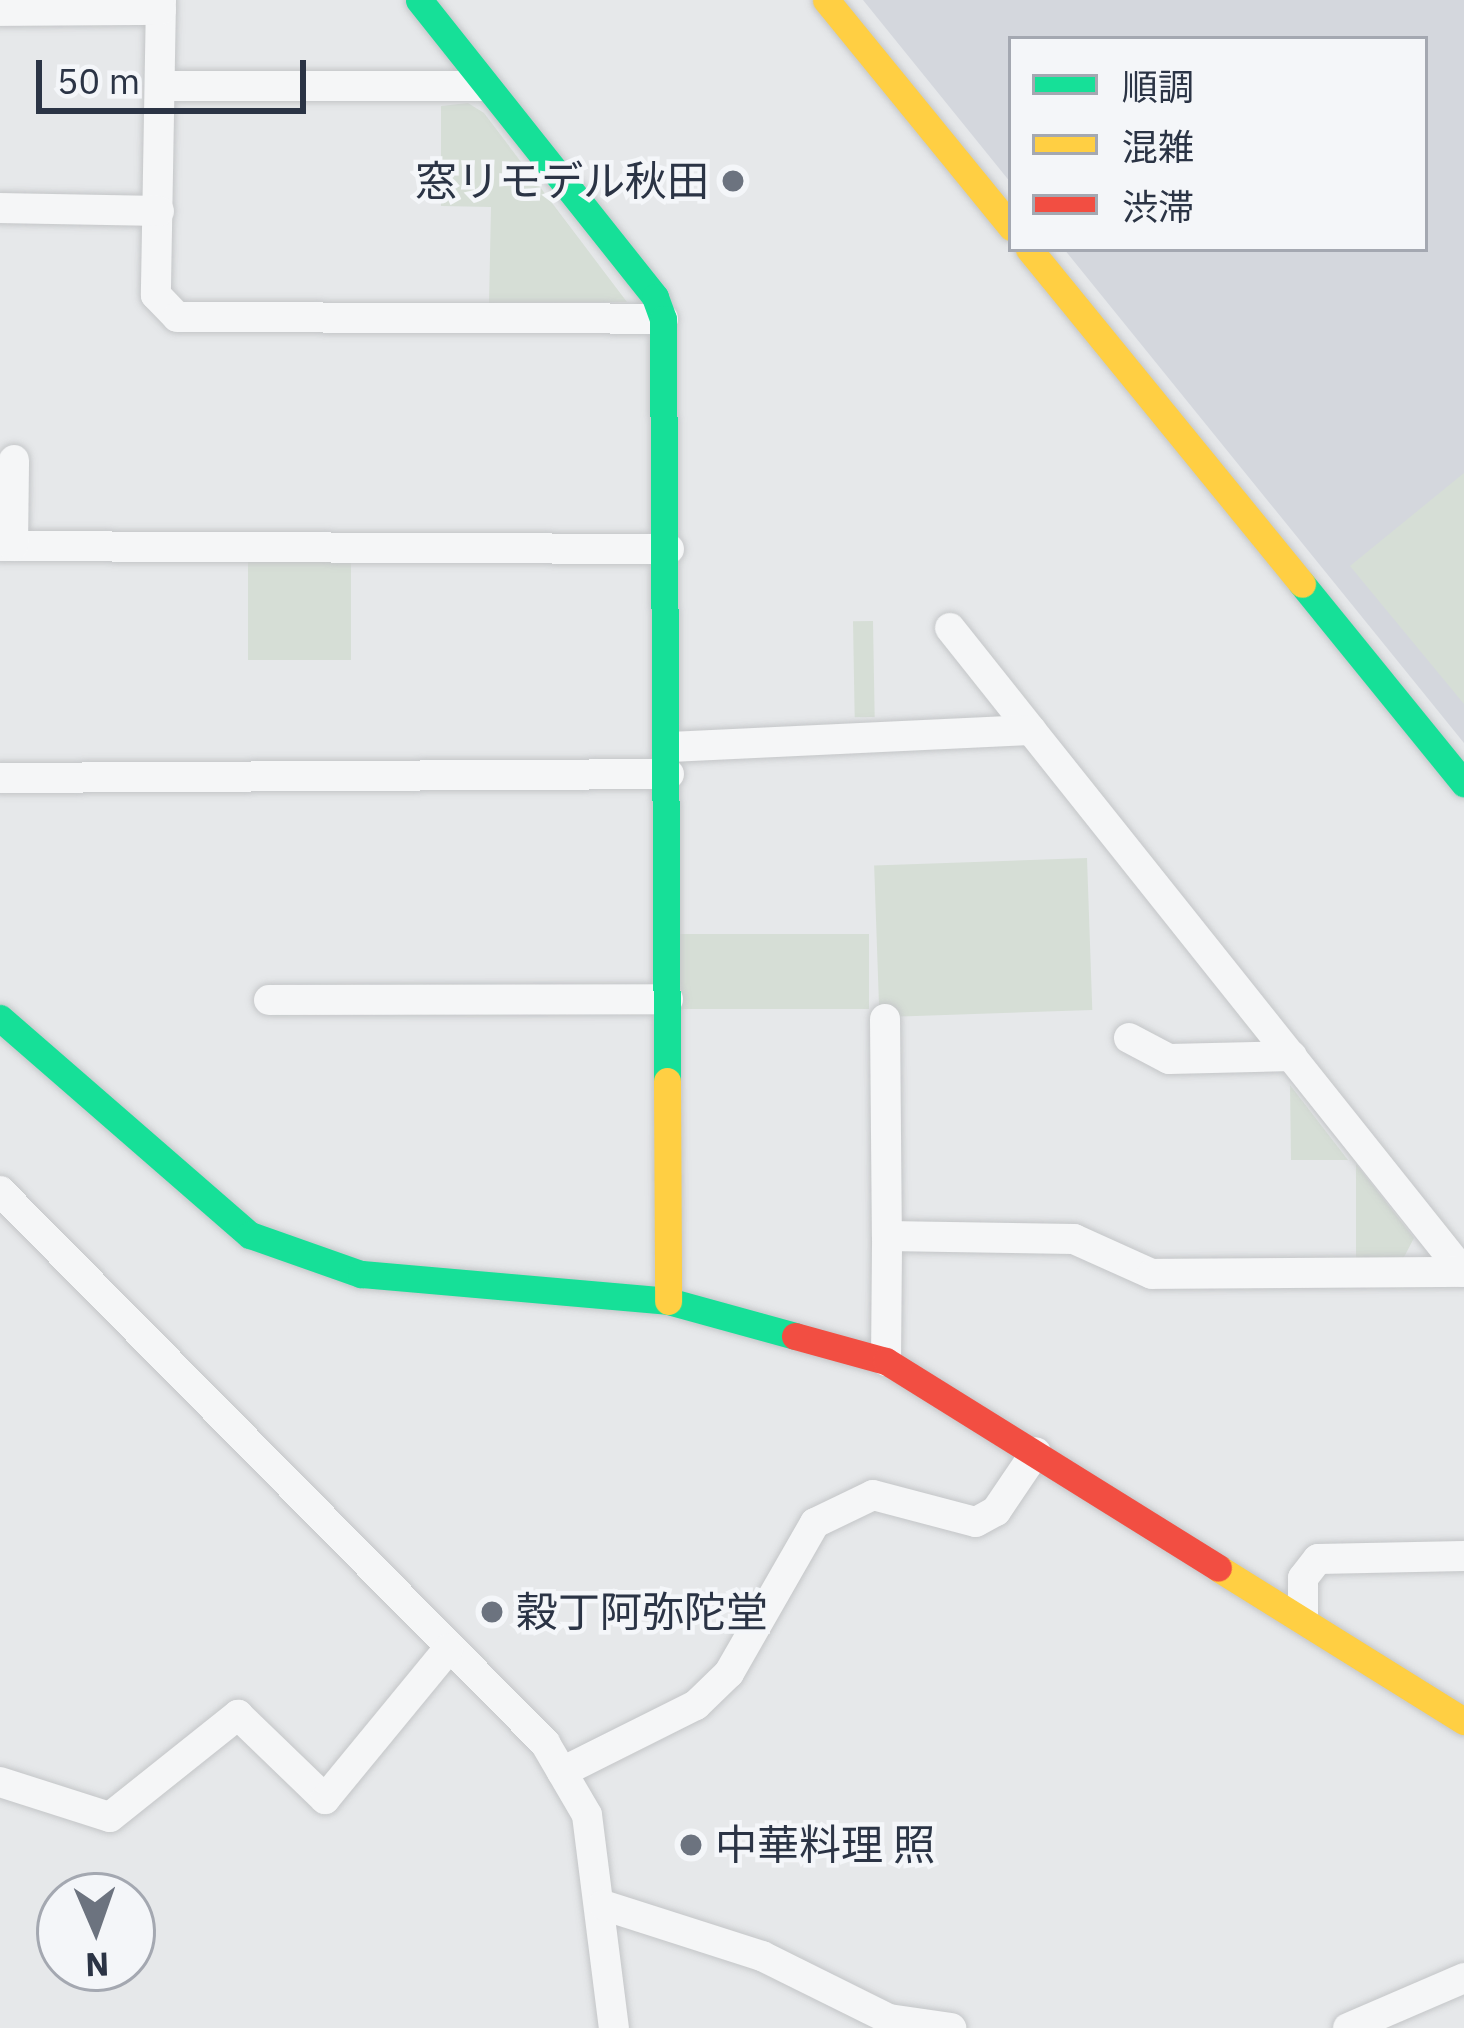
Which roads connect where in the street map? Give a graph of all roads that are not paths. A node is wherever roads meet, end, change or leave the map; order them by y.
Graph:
1 (419, 0) edge
2 (826, 0) edge
3 (161, 5) edge
4 (0, 11) edge
5 (160, 86) junction
6 (484, 86) junction
7 (0, 208) edge
8 (159, 211) junction
9 (1008, 222) edge
10 (1031, 252) edge
11 (663, 320) junction
12 (14, 460) dead end
13 (6, 546) edge
14 (669, 549) junction
15 (950, 628) dead end
16 (1031, 730) junction
17 (669, 761) junction
18 (0, 778) edge
19 (1464, 783) edge
20 (668, 999) junction
21 (269, 1000) dead end
22 (0, 1018) edge
23 (885, 1019) dead end
24 (1129, 1038) dead end
25 (1292, 1056) junction
26 (0, 1192) edge
27 (887, 1236) junction
28 (1464, 1272) edge
29 (668, 1301) junction
30 (886, 1361) junction
31 (1036, 1452) junction
32 (1464, 1556) edge
33 (1303, 1615) junction
34 (448, 1649) junction
35 (1464, 1721) edge
36 (562, 1772) junction
37 (0, 1783) edge
38 (603, 1905) junction
39 (1464, 1978) edge
40 (613, 2028) edge
41 (951, 2028) edge
42 (1348, 2028) edge

1 - 6 street
2 - 9 street
3 - 4 street
3 - 5 street
5 - 6 street
5 - 8 street
6 - 11 street
7 - 8 street
8 - 11 street
10 - 19 street
11 - 14 street
12 - 13 street
13 - 14 street
14 - 17 street
15 - 16 street
16 - 17 street
16 - 25 street
17 - 18 street
17 - 20 street
20 - 21 street
20 - 29 street
22 - 29 street
23 - 27 street
24 - 25 street
25 - 28 street
26 - 34 street
27 - 28 street
27 - 30 street
29 - 30 street
30 - 31 street
31 - 33 street
31 - 36 street
32 - 33 street
33 - 35 street
34 - 36 street
34 - 37 street
36 - 38 street
38 - 40 street
38 - 41 street
39 - 42 street

